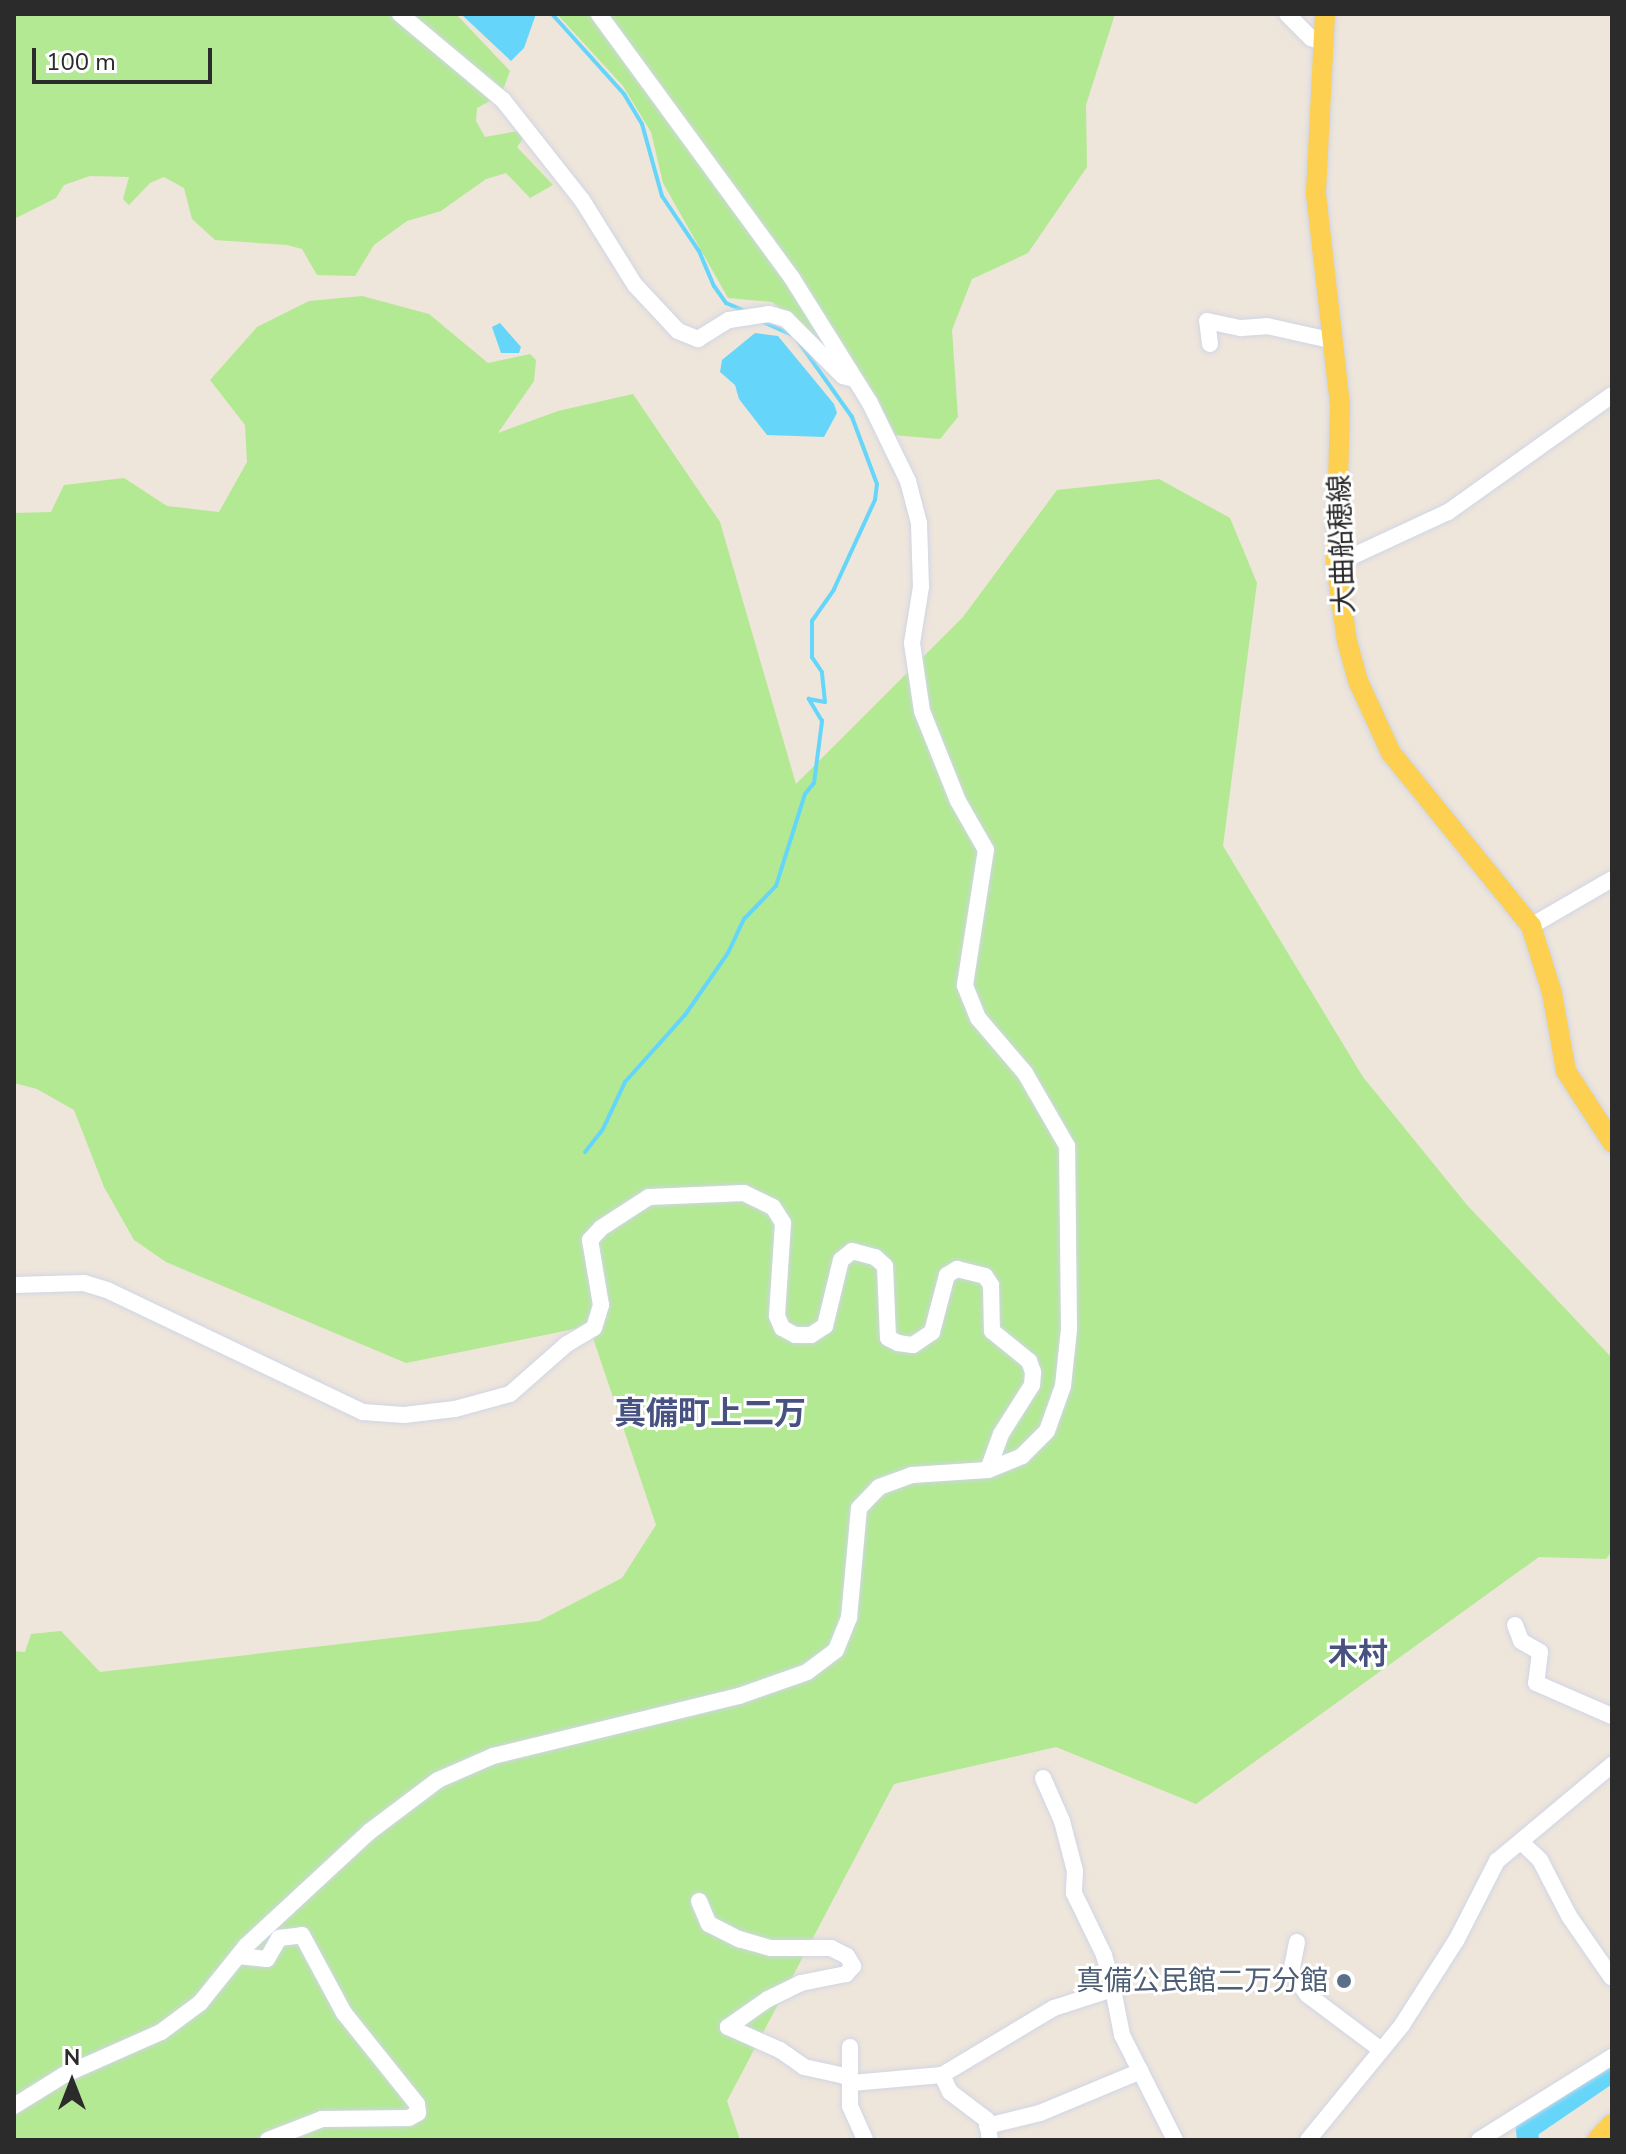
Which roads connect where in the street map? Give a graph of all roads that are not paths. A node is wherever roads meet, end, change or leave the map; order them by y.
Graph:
1 (400, 14) edge
2 (599, 14) edge
3 (1287, 14) edge
4 (1325, 14) edge
5 (1324, 43) junction
6 (1334, 341) junction
7 (1210, 344) dead end
8 (856, 379) junction
9 (1612, 395) edge
10 (1336, 564) junction
11 (1612, 879) edge
12 (1531, 926) junction
13 (1612, 1142) edge
14 (14, 1285) edge
15 (988, 1470) junction
16 (1515, 1625) dead end
17 (1612, 1716) edge
18 (1612, 1765) edge
19 (1043, 1778) dead end
20 (1521, 1842) junction
21 (699, 1901) dead end
22 (1297, 1942) dead end
23 (238, 1956) junction
24 (1612, 1978) edge
25 (1113, 1989) junction
26 (850, 2047) dead end
27 (1380, 2049) junction
28 (1612, 2057) edge
29 (1141, 2071) junction
30 (942, 2075) junction
31 (850, 2080) junction
32 (14, 2106) edge
33 (1612, 2124) edge
34 (989, 2133) edge
35 (268, 2140) edge
36 (865, 2140) edge
37 (1175, 2140) edge
38 (1308, 2140) edge
39 (1479, 2140) edge
40 (1597, 2140) edge

1 - 8 street
2 - 8 street
3 - 5 street
4 - 5 main road, 大曲船穂線
5 - 6 main road, 大曲船穂線
6 - 7 street
6 - 10 main road, 大曲船穂線
8 - 15 street
9 - 10 street
10 - 12 main road, 大曲船穂線
11 - 12 street
12 - 13 main road, 大曲船穂線
14 - 15 street
15 - 23 street
16 - 17 street
18 - 20 street
19 - 25 street
20 - 24 street
20 - 27 street
21 - 31 street
22 - 27 street
23 - 32 street
23 - 35 street
25 - 29 street
25 - 30 street
26 - 31 street
27 - 38 street
28 - 39 street
29 - 34 street
29 - 37 street
30 - 31 street
30 - 34 street
31 - 36 street
33 - 40 main road

